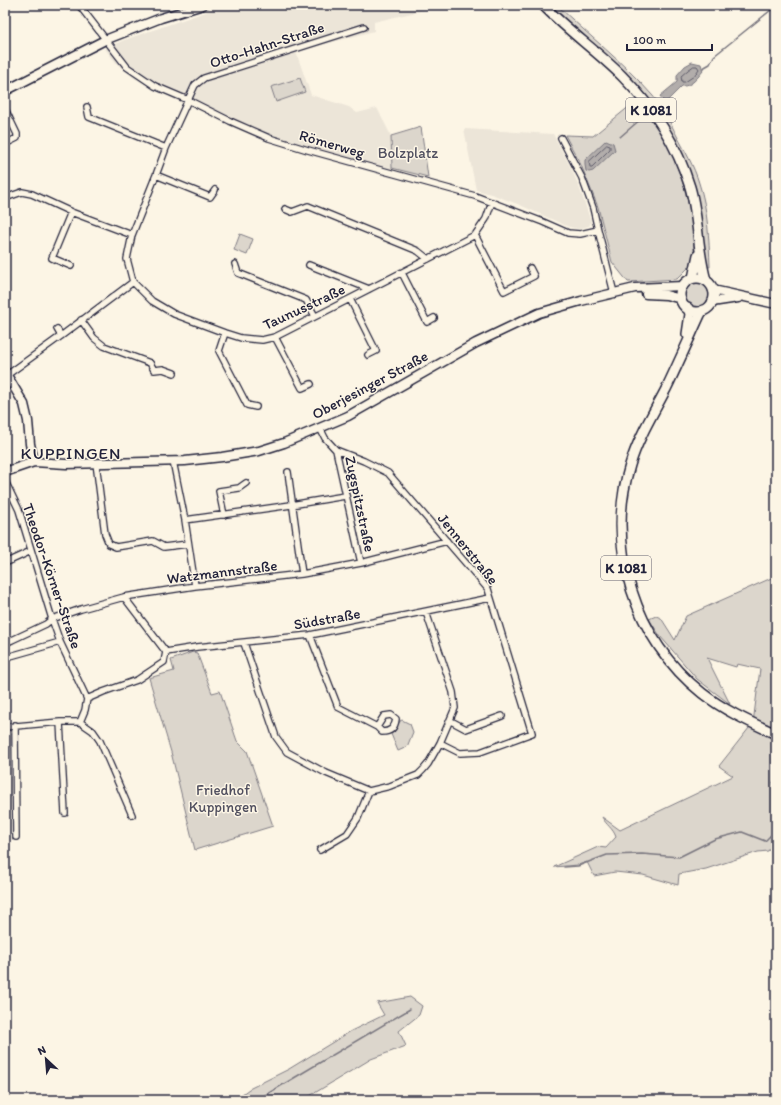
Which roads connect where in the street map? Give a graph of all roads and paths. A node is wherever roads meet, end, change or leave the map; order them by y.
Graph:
1 (79, 5) edge
2 (203, 5) edge
3 (543, 5) edge
4 (364, 27) dead end
5 (105, 40) junction
6 (5, 91) edge
7 (188, 100) junction
8 (87, 107) dead end
9 (5, 109) edge
10 (561, 138) dead end
11 (5, 144) edge
12 (166, 148) junction
13 (156, 175) junction
14 (215, 190) dead end
15 (5, 198) edge
16 (492, 202) junction
17 (285, 210) dead end
18 (71, 212) junction
19 (598, 230) junction
20 (132, 235) junction
21 (475, 235) junction
22 (700, 250) junction
23 (428, 259) junction
24 (235, 264) dead end
25 (309, 265) dead end
26 (71, 266) dead end
27 (530, 268) dead end
28 (402, 273) junction
29 (693, 278) junction
30 (706, 280) junction
31 (132, 282) junction
32 (683, 286) junction
33 (369, 289) junction
34 (713, 290) junction
35 (616, 293) junction
36 (742, 297) junction
37 (350, 299) junction
38 (681, 299) junction
39 (712, 302) junction
40 (776, 304) edge
41 (688, 308) junction
42 (703, 310) junction
43 (315, 316) junction
44 (434, 318) dead end
45 (81, 320) junction
46 (57, 329) dead end
47 (225, 333) junction
48 (61, 336) junction
49 (276, 336) junction
50 (684, 347) junction
51 (368, 355) dead end
52 (174, 373) dead end
53 (6, 374) edge
54 (311, 384) dead end
55 (256, 407) dead end
56 (320, 428) junction
57 (336, 450) junction
58 (173, 461) junction
59 (34, 462) junction
60 (96, 463) junction
61 (5, 472) edge
62 (288, 472) dead end
63 (5, 481) edge
64 (246, 483) dead end
65 (345, 496) junction
66 (291, 505) junction
67 (224, 515) junction
68 (185, 520) junction
69 (447, 541) junction
70 (188, 544) junction
71 (31, 551) junction
72 (361, 562) junction
73 (5, 563) edge
74 (302, 574) junction
75 (195, 586) junction
76 (124, 597) junction
77 (490, 598) junction
78 (426, 612) junction
79 (52, 619) junction
80 (310, 635) junction
81 (60, 642) junction
82 (5, 643) edge
83 (244, 643) junction
84 (166, 652) junction
85 (7, 657) dead end
86 (87, 700) junction
87 (502, 716) dead end
88 (450, 721) junction
89 (60, 722) junction
90 (80, 722) junction
91 (15, 726) junction
92 (5, 727) edge
93 (377, 727) dead end
94 (776, 734) edge
95 (440, 743) junction
96 (369, 791) junction
97 (65, 814) dead end
98 (132, 816) dead end
99 (16, 837) dead end
100 (320, 850) dead end

1 - 5 street, Römerweg
2 - 5 main road
3 - 22 main road, K 1081
4 - 7 street, Otto-Hahn-Straße
5 - 6 main road
5 - 7 street, Römerweg
7 - 12 street
7 - 16 street, Römerweg
8 - 12 street
9 - 11 street
10 - 19 street
12 - 13 street
13 - 14 street
13 - 20 street
15 - 18 street
16 - 19 street, Römerweg
16 - 21 street, Taunusstraße
17 - 23 street
18 - 20 street
18 - 26 street
19 - 35 street
20 - 31 street
21 - 23 street, Taunusstraße
21 - 27 street
22 - 29 main road, K 1081
22 - 30 main road, K 1081
23 - 28 street, Taunusstraße
24 - 43 street
25 - 33 street
28 - 33 street, Taunusstraße
28 - 44 street
29 - 30 main road
29 - 32 main road
30 - 34 main road
31 - 45 street
31 - 47 street, Taunusstraße
32 - 35 main road
32 - 38 main road
33 - 37 street, Taunusstraße
34 - 36 main road
34 - 39 main road
35 - 38 main road
35 - 56 main road, Oberjesinger Straße
36 - 39 main road
36 - 40 main road
37 - 43 street, Taunusstraße
37 - 51 street
38 - 41 main road
39 - 42 main road
41 - 42 main road
41 - 50 main road, K 1081
42 - 50 main road, K 1081
43 - 49 street, Taunusstraße
45 - 48 street
45 - 52 street
46 - 48 street
47 - 49 street, Taunusstraße
47 - 55 street
48 - 53 street
49 - 54 street
50 - 94 main road, K 1081
53 - 59 main road
56 - 57 street, Jennerstraße
56 - 58 main road, Oberjesinger Straße
57 - 65 street, Zugspitzstraße
57 - 69 street, Jennerstraße
58 - 60 main road, Oberjesinger Straße
58 - 68 street
59 - 60 main road, Oberjesinger Straße
59 - 61 main road
60 - 70 street
62 - 66 street
63 - 71 street, Theodor-Körner-Straße
64 - 67 street
65 - 66 street
65 - 72 street, Zugspitzstraße
66 - 67 street
66 - 74 street
67 - 68 street
68 - 70 street
69 - 72 street, Watzmannstraße
69 - 77 street, Jennerstraße
70 - 75 street
71 - 73 street
71 - 79 street, Theodor-Körner-Straße
72 - 74 street, Watzmannstraße
74 - 75 street, Watzmannstraße
75 - 76 street, Watzmannstraße
76 - 79 street, Watzmannstraße
76 - 84 street
77 - 78 street, Südstraße
77 - 95 street, Jennerstraße
78 - 80 street, Südstraße
78 - 88 street
79 - 81 street, Theodor-Körner-Straße
79 - 82 street, Watzmannstraße
80 - 83 street, Südstraße
80 - 93 street
81 - 85 street
81 - 86 street, Theodor-Körner-Straße
83 - 84 street, Südstraße
83 - 96 street
84 - 86 street
86 - 90 street
87 - 88 street
88 - 95 street
89 - 90 street
89 - 91 street
89 - 97 street
90 - 98 street
91 - 92 street
91 - 99 street
95 - 96 street
96 - 100 street

